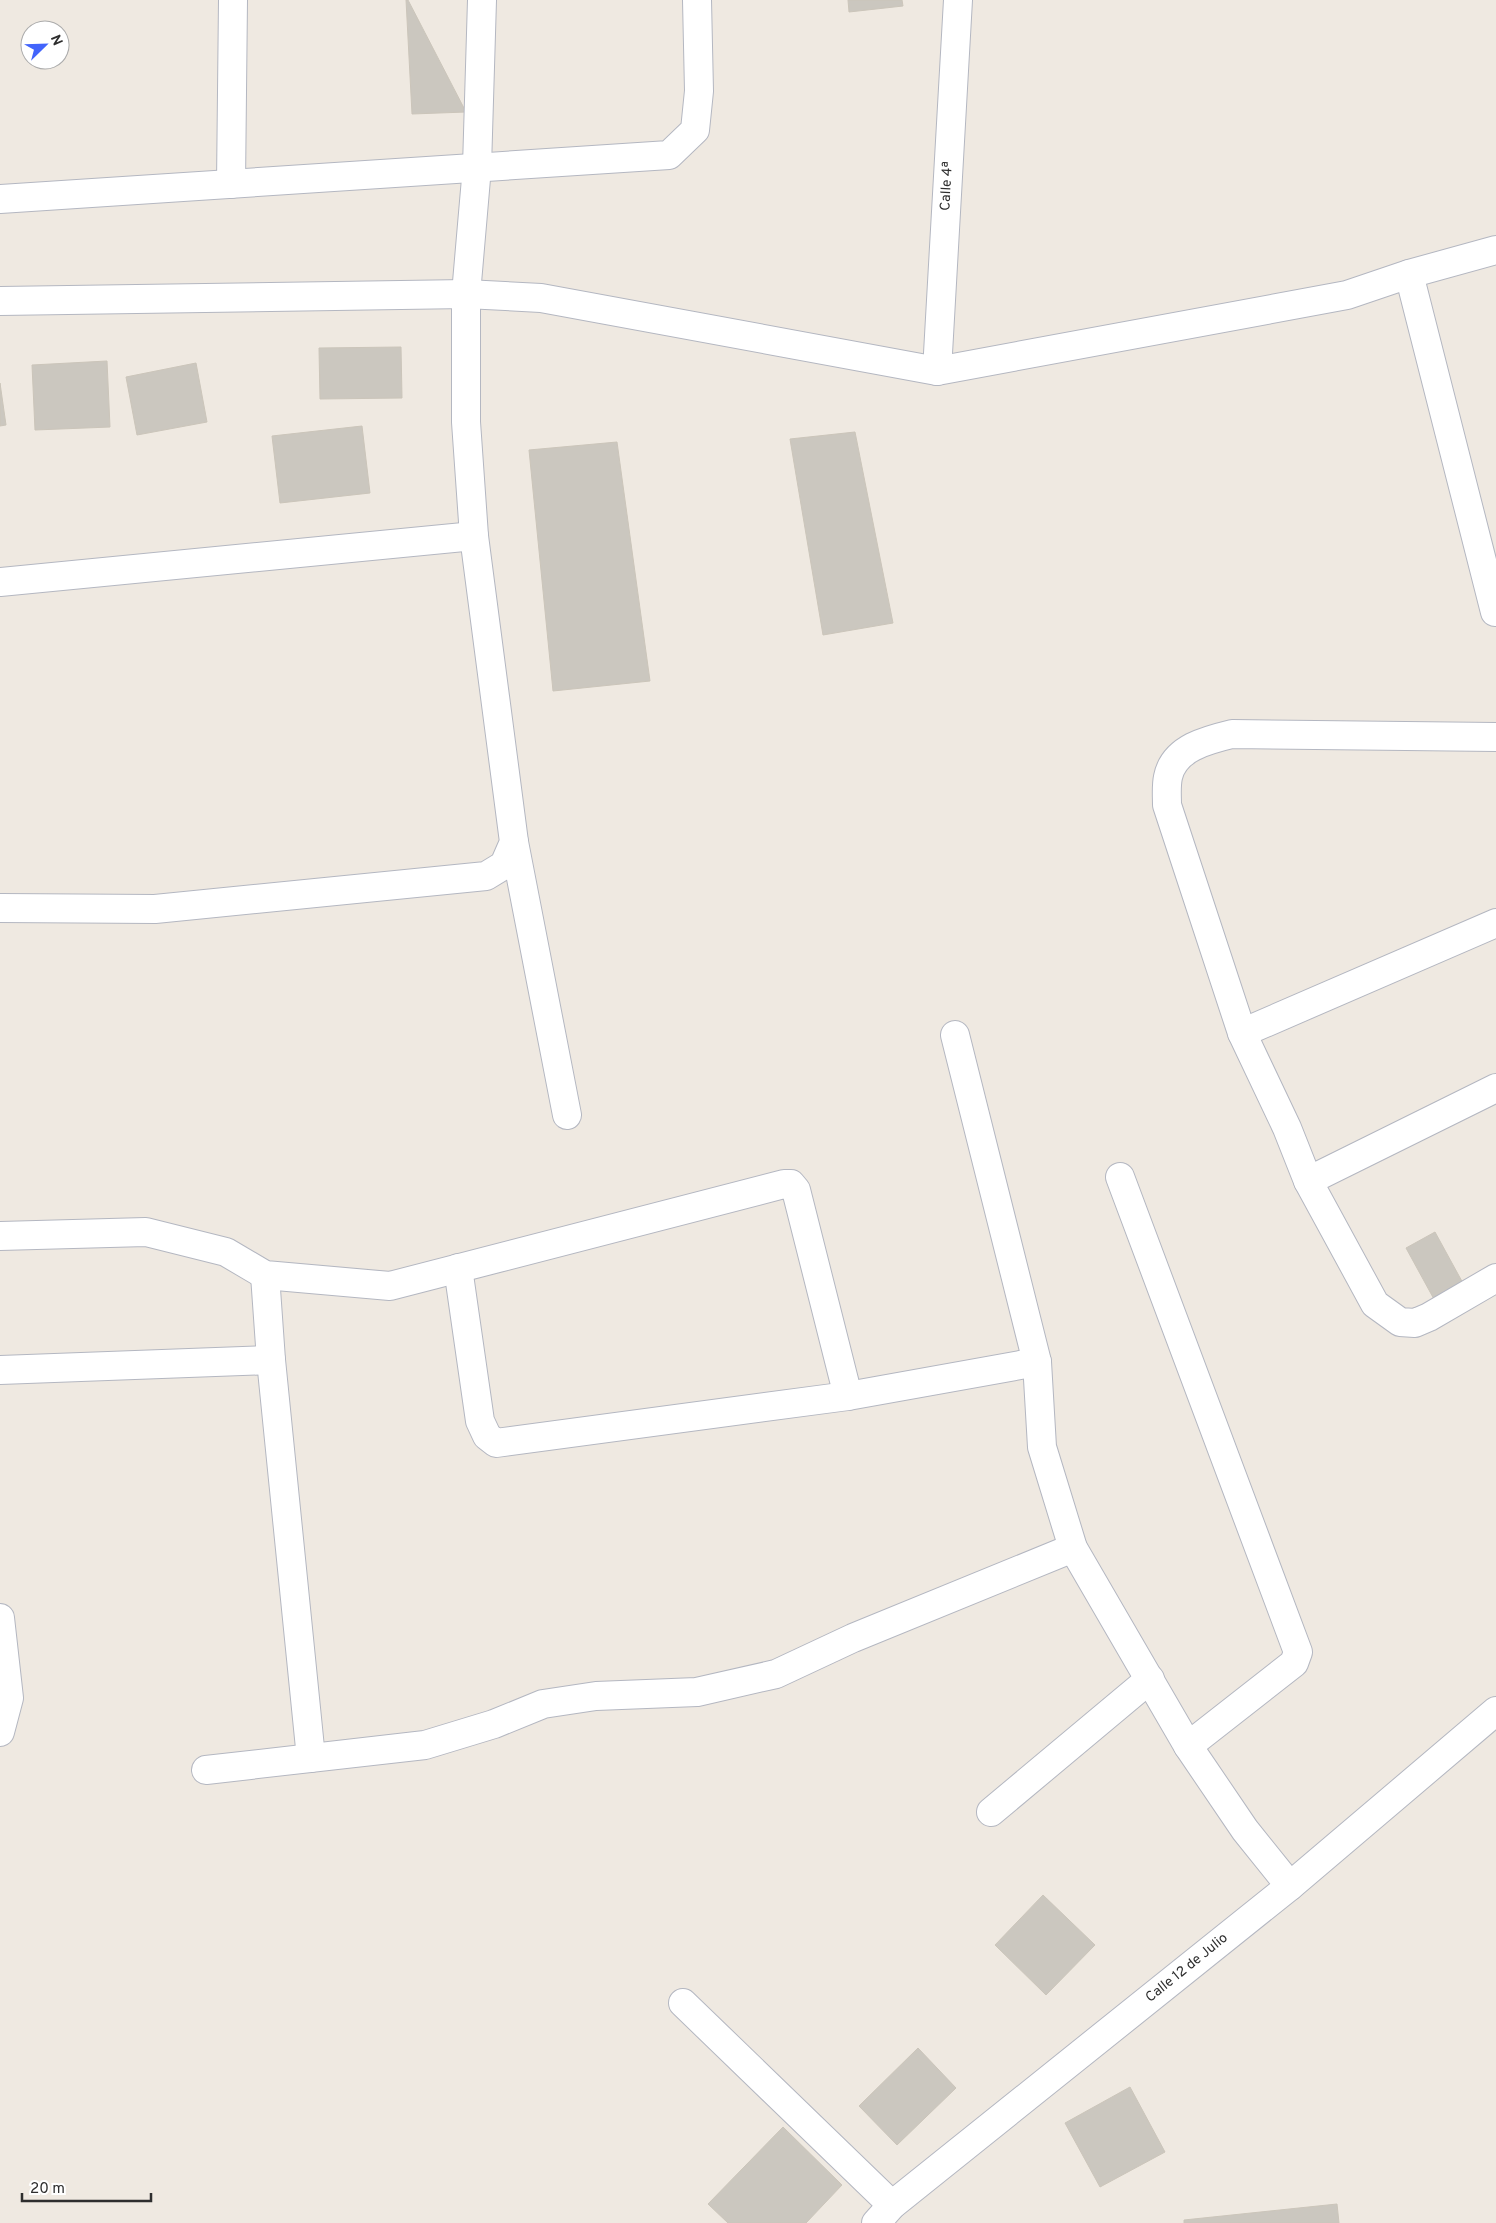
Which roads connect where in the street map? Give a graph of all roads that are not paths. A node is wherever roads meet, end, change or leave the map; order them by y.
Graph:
1 (233, 0) edge
2 (482, 0) edge
3 (697, 0) edge
4 (958, 0) edge
5 (478, 167) junction
6 (231, 184) junction
7 (0, 199) edge
8 (1496, 250) edge
9 (1410, 274) junction
10 (466, 294) junction
11 (0, 301) edge
12 (937, 371) junction
13 (474, 536) junction
14 (0, 582) edge
15 (1495, 612) edge
16 (1496, 738) edge
17 (514, 842) junction
18 (0, 908) edge
19 (1496, 923) edge
20 (1242, 1033) junction
21 (955, 1035) dead end
22 (1496, 1088) edge
23 (567, 1115) dead end
24 (1120, 1177) dead end
25 (1308, 1181) junction
26 (0, 1236) edge
27 (458, 1268) junction
28 (266, 1275) junction
29 (1496, 1278) edge
30 (270, 1360) junction
31 (1037, 1362) junction
32 (0, 1370) edge
33 (848, 1396) junction
34 (1073, 1548) junction
35 (0, 1618) edge
36 (1150, 1679) junction
37 (1496, 1711) edge
38 (0, 1732) edge
39 (1188, 1746) junction
40 (311, 1758) junction
41 (206, 1770) dead end
42 (991, 1812) dead end
43 (1290, 1886) junction
44 (683, 2002) dead end
45 (884, 2214) edge

1 - 6 street
2 - 5 street
3 - 5 street
4 - 12 street, Calle 4ª
5 - 6 street
5 - 10 street
6 - 7 street
8 - 9 street
9 - 12 street
9 - 15 street
10 - 11 street
10 - 12 street
10 - 13 street
13 - 14 street
13 - 17 street
16 - 20 street
17 - 18 street
17 - 23 street
19 - 20 street
20 - 25 street
21 - 31 street
22 - 25 street
24 - 39 street
25 - 29 street
26 - 28 street
27 - 28 street
27 - 33 street
27 - 33 street
28 - 30 street
30 - 32 street
30 - 40 street
31 - 33 street
31 - 34 street
34 - 36 street
34 - 40 street
35 - 38 street
36 - 39 street
36 - 42 street
37 - 43 street, Calle 12 de Julio
39 - 43 street
40 - 41 street
43 - 45 street, Calle 12 de Julio
44 - 45 street

